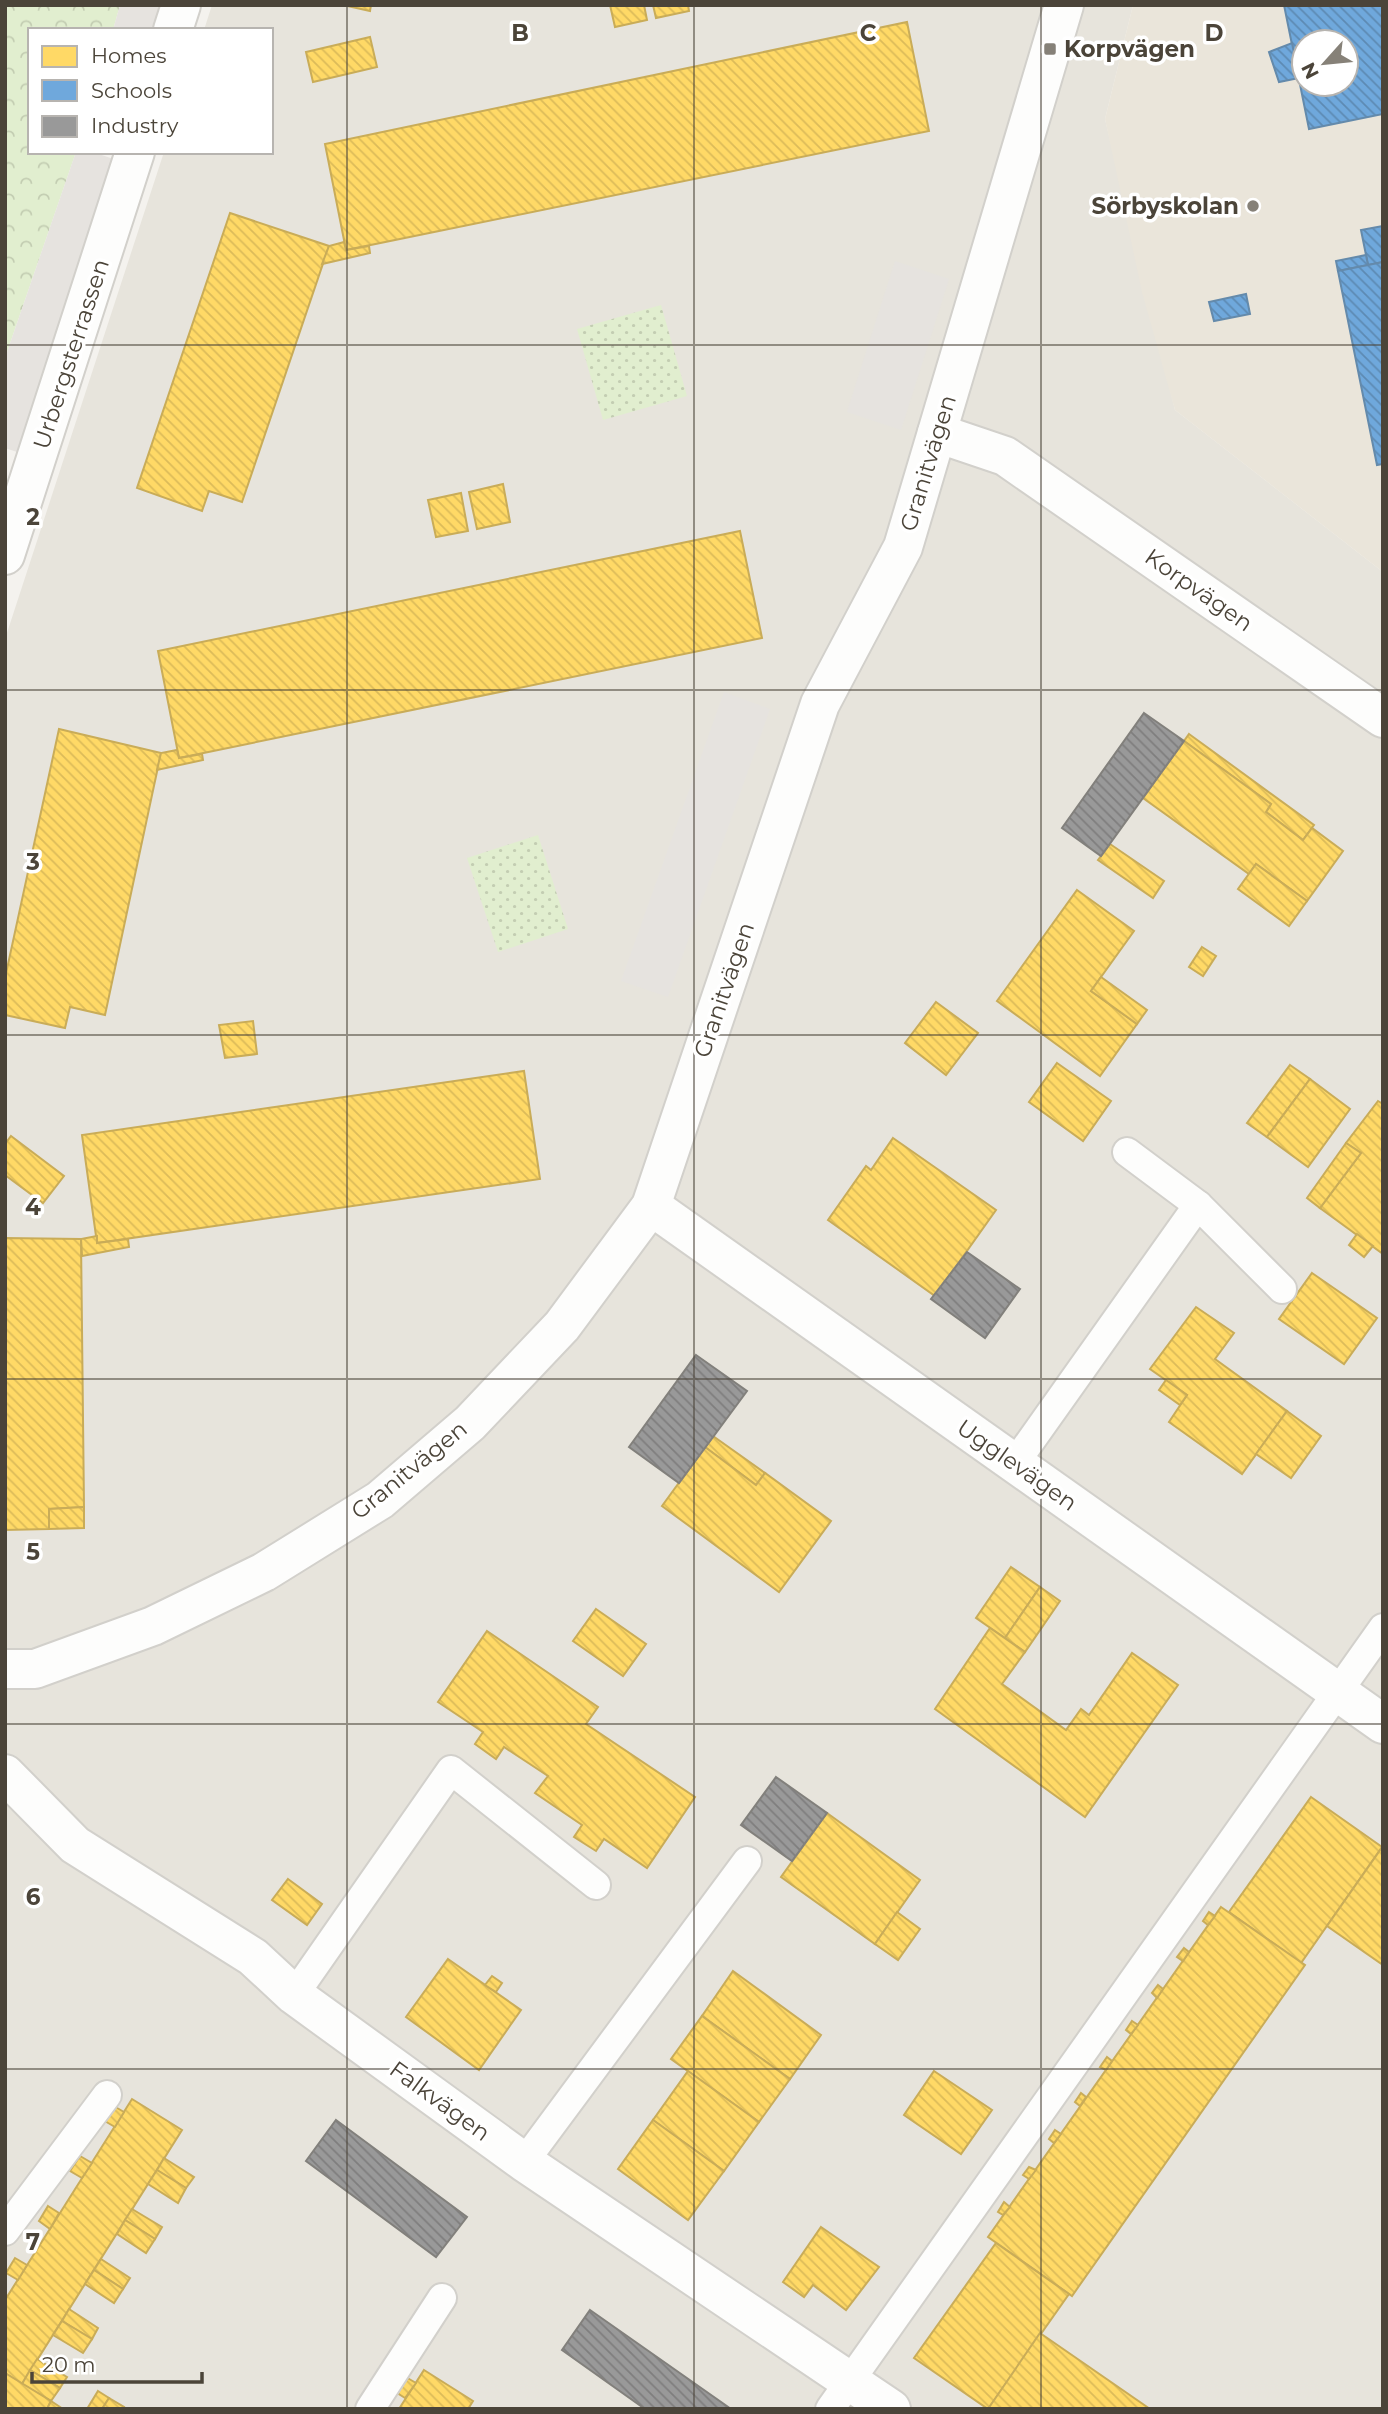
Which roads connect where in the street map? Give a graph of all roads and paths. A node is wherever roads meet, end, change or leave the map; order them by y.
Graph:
1 (181, 5) edge
2 (1064, 5) edge
3 (174, 28) edge
4 (134, 154) edge
5 (937, 433) junction
6 (5, 555) edge
7 (1383, 718) edge
8 (1127, 1152) dead end
9 (1198, 1205) junction
10 (651, 1206) junction
11 (1282, 1289) dead end
12 (1015, 1463) junction
13 (1383, 1628) edge
14 (5, 1669) edge
15 (1339, 1693) junction
16 (1383, 1724) edge
17 (5, 1773) edge
18 (747, 1861) dead end
19 (596, 1885) dead end
20 (294, 1995) junction
21 (107, 2095) dead end
22 (524, 2162) junction
23 (5, 2231) edge
24 (442, 2298) dead end
25 (841, 2394) edge
26 (370, 2409) edge
27 (891, 2409) edge

1 - 3 street
2 - 5 street, Granitvägen
4 - 6 street, Urbergsterrassen
5 - 7 street, Korpvägen
5 - 10 street, Granitvägen
8 - 9 lane
9 - 11 lane
9 - 12 lane
10 - 12 street, Ugglevägen
10 - 14 street, Granitvägen
12 - 15 street, Ugglevägen
13 - 15 lane
15 - 16 street, Ugglevägen
15 - 25 lane
17 - 20 street, Falkvägen
18 - 22 lane
19 - 20 lane
20 - 22 street, Falkvägen
21 - 23 lane
22 - 25 street, Falkvägen
24 - 26 lane
25 - 27 street, Falkvägen

